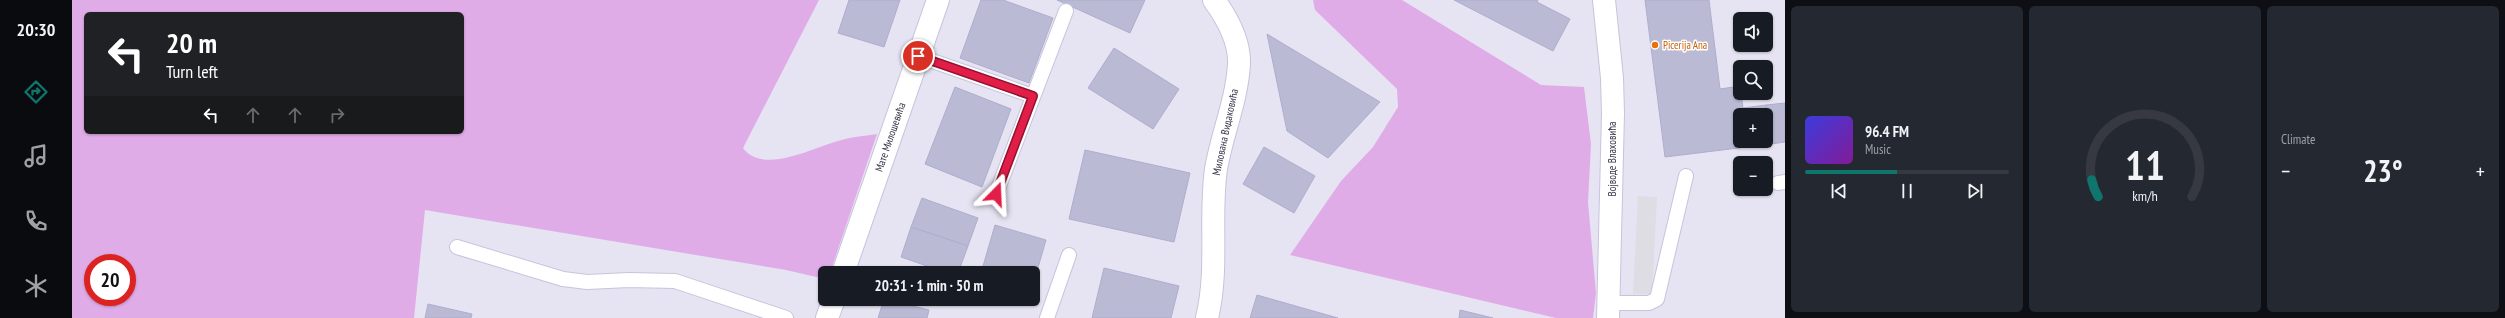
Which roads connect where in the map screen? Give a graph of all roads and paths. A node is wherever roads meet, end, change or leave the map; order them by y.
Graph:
1 (938, 0) edge
2 (1214, 0) edge
3 (1604, 0) edge
4 (1066, 11) dead end
5 (918, 56) junction
6 (1033, 96) junction
7 (1686, 176) dead end
8 (996, 194) dead end
9 (457, 247) dead end
10 (1069, 255) dead end
11 (845, 266) edge
12 (831, 306) edge
13 (1609, 310) edge
14 (786, 318) edge
15 (827, 318) edge
16 (1047, 318) edge
17 (1207, 318) edge

1 - 5 street, Мате Милошевића
2 - 17 street, Милована Видаковића
3 - 13 street, Војводе Влаховића
4 - 6 lane
5 - 6 lane
5 - 11 street, Мате Милошевића
6 - 8 lane
7 - 13 lane
9 - 14 lane
10 - 16 lane
12 - 15 street

